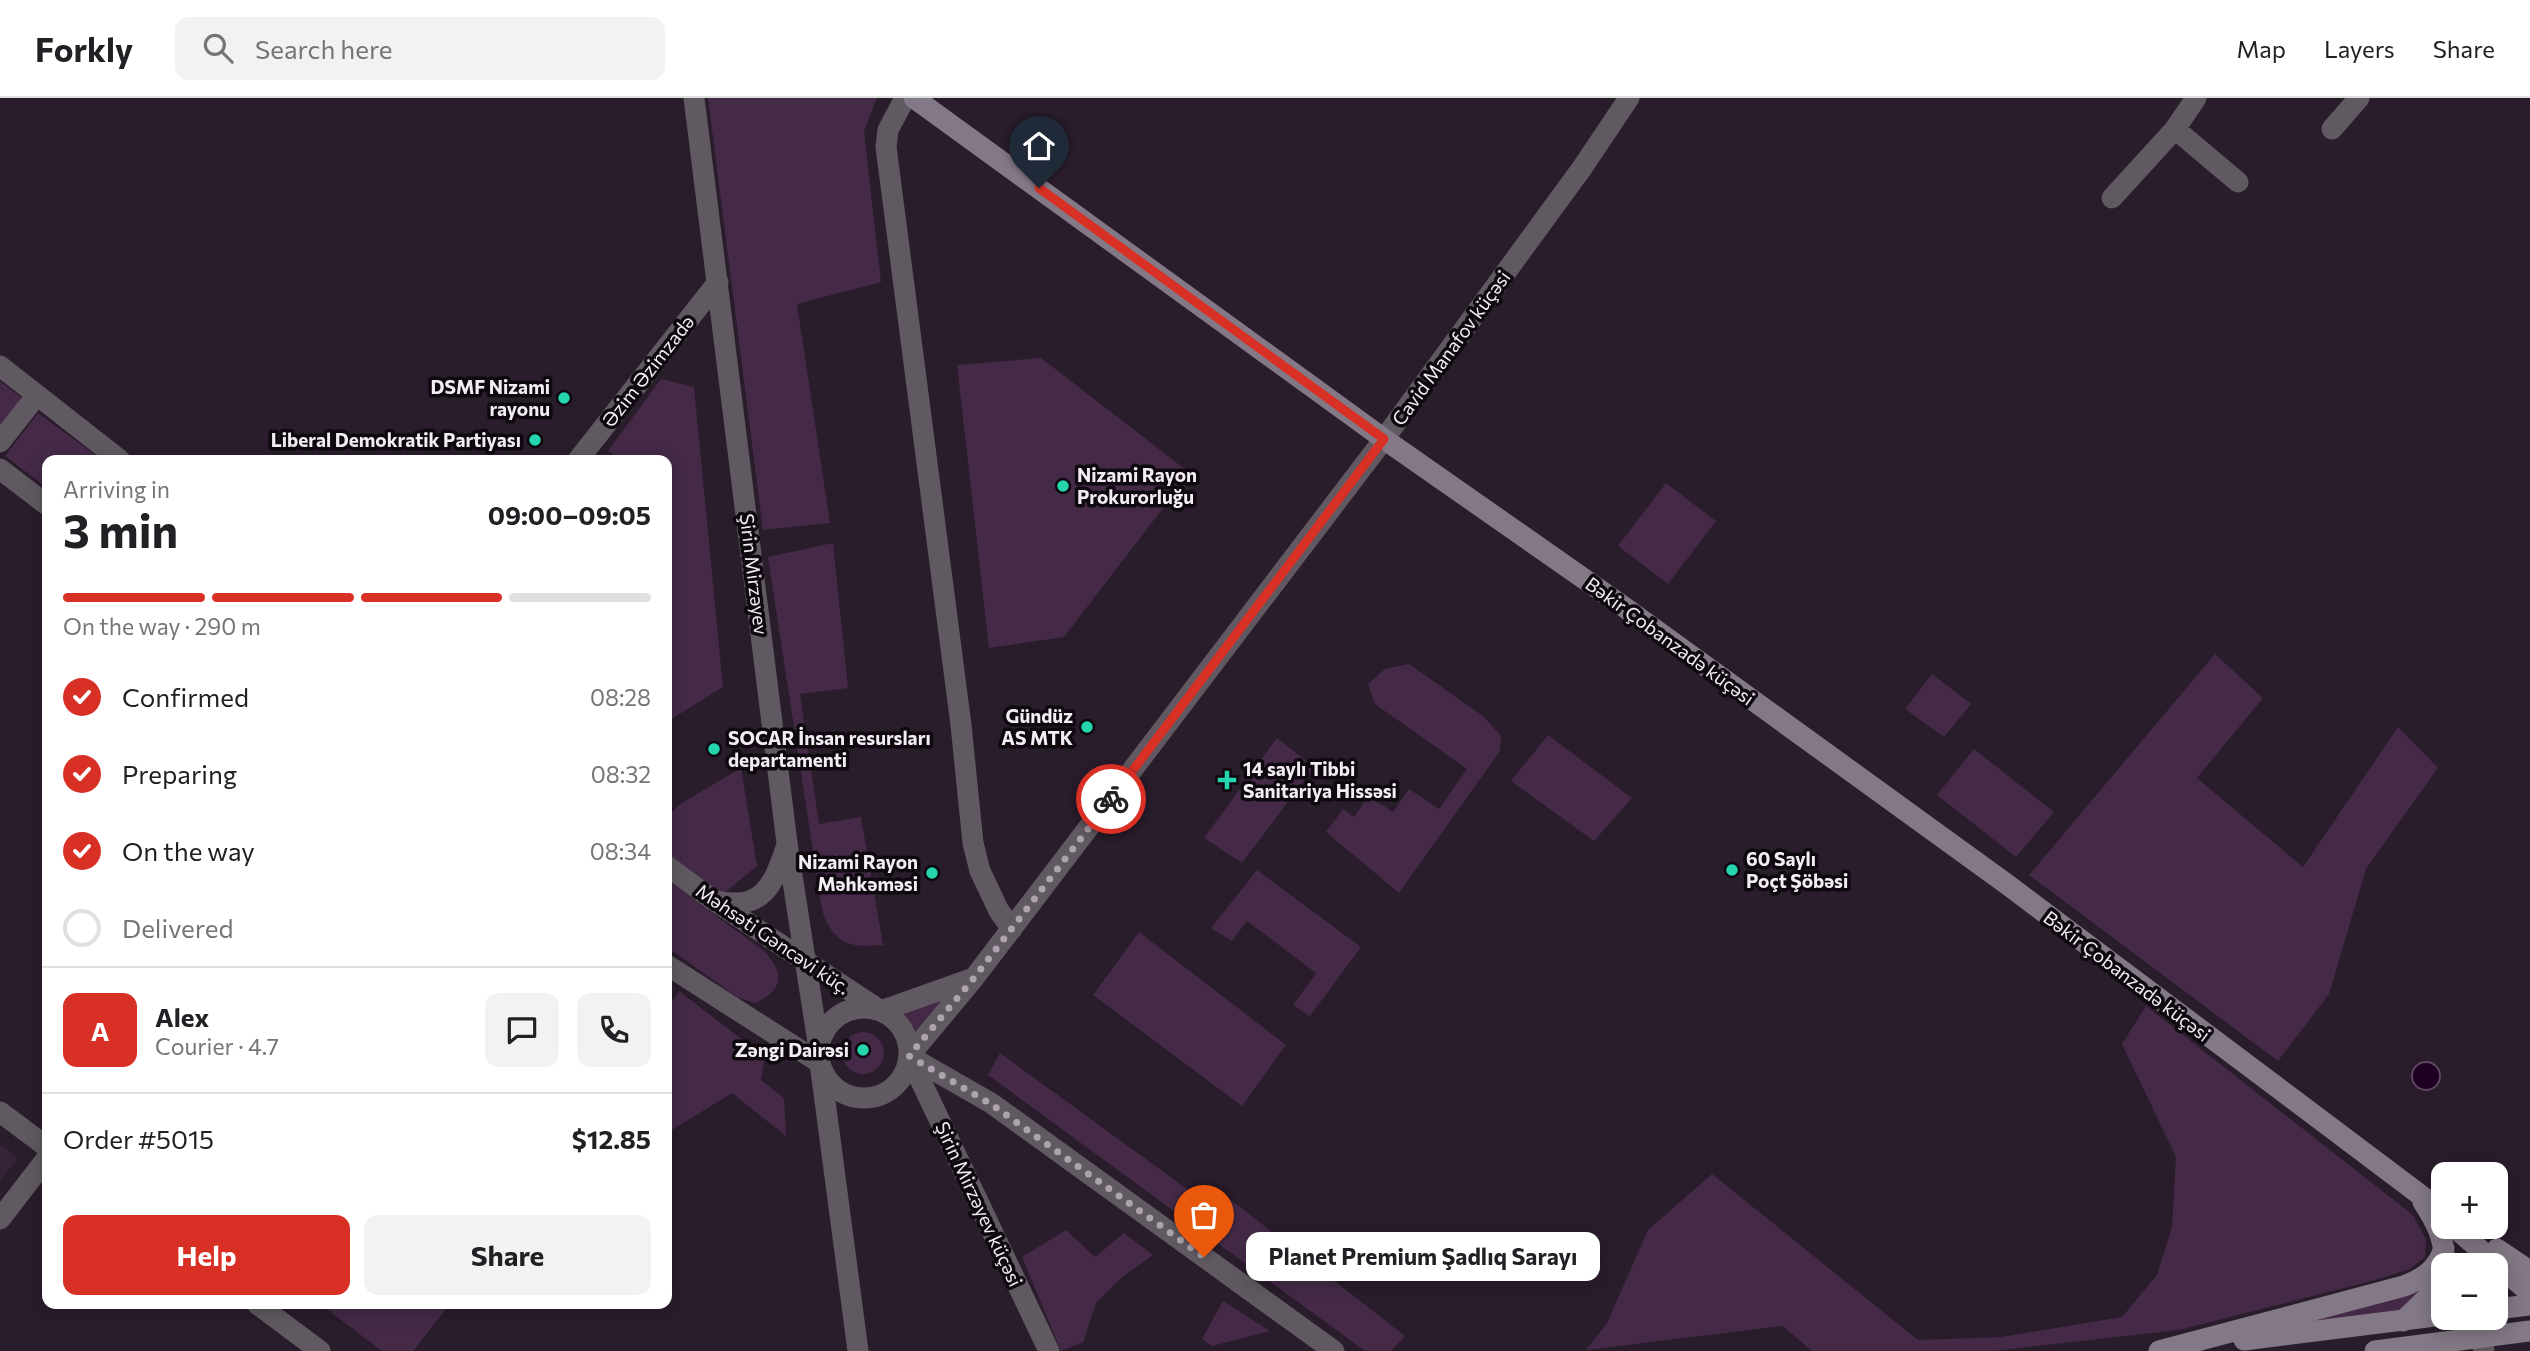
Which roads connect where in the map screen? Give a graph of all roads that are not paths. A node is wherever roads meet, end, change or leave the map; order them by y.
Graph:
1 (695, 98) edge
2 (905, 98) edge
3 (914, 98) edge
4 (1629, 98) edge
5 (2196, 98) edge
6 (2359, 98) edge
7 (2332, 129) dead end
8 (2175, 130) junction
9 (2238, 181) dead end
10 (2112, 198) dead end
11 (718, 282) junction
12 (0, 366) edge
13 (37, 395) junction
14 (1384, 439) junction
15 (0, 442) edge
16 (114, 455) edge
17 (582, 455) edge
18 (0, 469) edge
19 (42, 501) edge
20 (787, 843) junction
21 (672, 870) edge
22 (713, 900) junction
23 (1012, 929) junction
24 (807, 963) junction
25 (672, 968) edge
26 (974, 978) junction
27 (881, 1011) junction
28 (820, 1056) junction
29 (909, 1056) junction
30 (0, 1112) edge
31 (42, 1143) edge
32 (42, 1164) edge
33 (2417, 1195) junction
34 (2431, 1206) edge
35 (0, 1219) edge
36 (2468, 1239) edge
37 (2481, 1239) edge
38 (2443, 1253) edge
39 (2431, 1271) edge
40 (2530, 1271) edge
41 (2530, 1293) edge
42 (2431, 1294) edge
43 (2530, 1305) edge
44 (2508, 1308) edge
45 (264, 1309) edge
46 (2431, 1317) edge
47 (2404, 1320) junction
48 (2530, 1331) edge
49 (2483, 1344) edge
50 (320, 1351) edge
51 (858, 1351) edge
52 (1049, 1351) edge
53 (1335, 1351) edge
54 (2159, 1351) edge
55 (2383, 1351) edge

1 - 11 street, Şirin Mirzəyev
2 - 23 street
3 - 14 street, Bəkir Çobanzadə küçəsi
4 - 14 street, Cavid Manafov küçəsi
5 - 8 street
6 - 7 street
8 - 9 street
8 - 10 street
11 - 17 street, Əzim Əzimzadə
11 - 20 street, Şirin Mirzəyev
12 - 13 street
13 - 15 street
13 - 16 street
14 - 23 street, Cavid Manafov küçəsi
14 - 33 street, Bəkir Çobanzadə küçəsi
18 - 19 street
20 - 22 street
20 - 24 street, Şirin Mirzəyev
21 - 22 street, Məhsəti Gəncəvi küç.
22 - 24 street, Məhsəti Gəncəvi küç.
23 - 26 street, Cavid Manafov küçəsi
24 - 27 street, Məhsəti Gəncəvi küç.
24 - 28 street, Şirin Mirzəyev
25 - 28 street
26 - 27 street
26 - 29 street, Cavid Manafov küçəsi
27 - 28 street
27 - 29 street
28 - 29 street
28 - 51 street
29 - 52 street, Şirin Mirzəyev küçəsi
29 - 53 street
30 - 31 street
32 - 35 street
33 - 34 street, Bəkir Çobanzadə küçəsi
33 - 38 street
36 - 41 street
37 - 40 street
39 - 54 street
42 - 47 street
43 - 44 street
45 - 50 street
46 - 47 street
47 - 54 street
47 - 55 street
48 - 49 street
49 - 55 street

